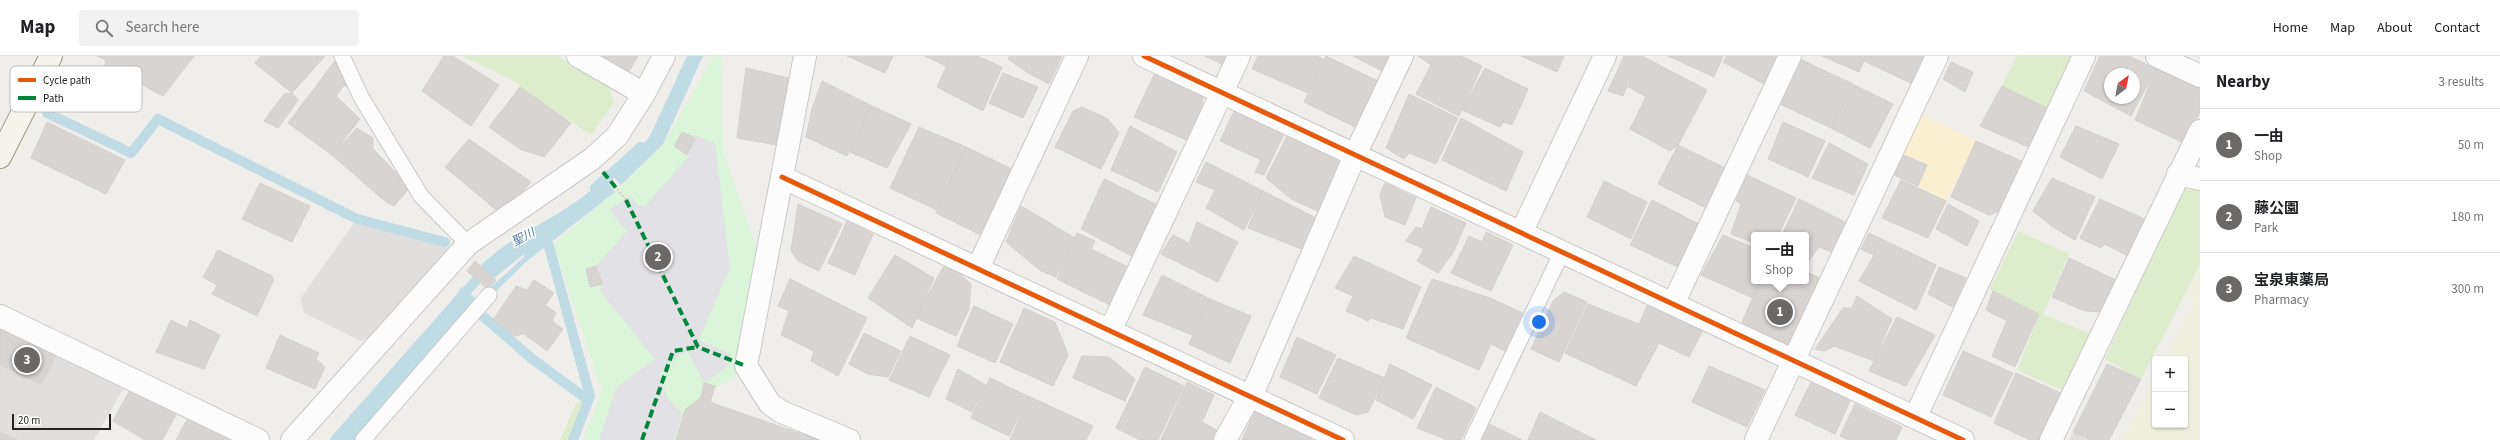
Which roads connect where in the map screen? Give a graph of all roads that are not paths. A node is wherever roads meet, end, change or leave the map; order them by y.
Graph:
1 (51, 56) edge
2 (342, 56) edge
3 (578, 56) edge
4 (664, 56) edge
5 (805, 56) edge
6 (1077, 56) edge
7 (1144, 56) edge
8 (1239, 56) edge
9 (1402, 56) edge
10 (1605, 56) edge
11 (1790, 56) edge
12 (1937, 56) edge
13 (2084, 56) edge
14 (2158, 56) edge
15 (46, 66) edge
16 (2200, 76) edge
17 (1222, 92) junction
18 (644, 94) junction
19 (23, 112) edge
20 (2200, 131) edge
21 (1355, 155) junction
22 (0, 157) edge
23 (2178, 174) junction
24 (782, 176) junction
25 (2200, 179) edge
26 (1521, 233) junction
27 (468, 244) junction
28 (1562, 252) junction
29 (978, 268) junction
30 (489, 295) dead end
31 (1674, 304) junction
32 (0, 316) edge
33 (1110, 330) junction
34 (1794, 361) junction
35 (1248, 396) junction
36 (1915, 418) junction
37 (1949, 437) edge
38 (258, 440) edge
39 (292, 440) edge
40 (363, 440) edge
41 (848, 440) edge
42 (1225, 440) edge
43 (1343, 440) edge
44 (1472, 440) edge
45 (1756, 440) edge
46 (2051, 440) edge

1 - 15 street
2 - 27 lane
3 - 18 street
4 - 18 street
5 - 24 street
6 - 29 street
7 - 17 street
8 - 17 street
9 - 21 street
10 - 26 street
11 - 31 street
12 - 34 street
13 - 36 street
14 - 16 street
17 - 21 street
17 - 33 street
18 - 27 street
19 - 22 street
20 - 23 street
21 - 26 street
21 - 35 street
23 - 25 street
23 - 46 street
24 - 29 street
24 - 41 street
26 - 28 street
27 - 39 street
28 - 31 street
28 - 44 lane
29 - 33 street
30 - 40 lane
31 - 34 street
32 - 38 street
33 - 35 street
34 - 36 street
34 - 45 street
35 - 42 street
35 - 43 street
36 - 37 street

